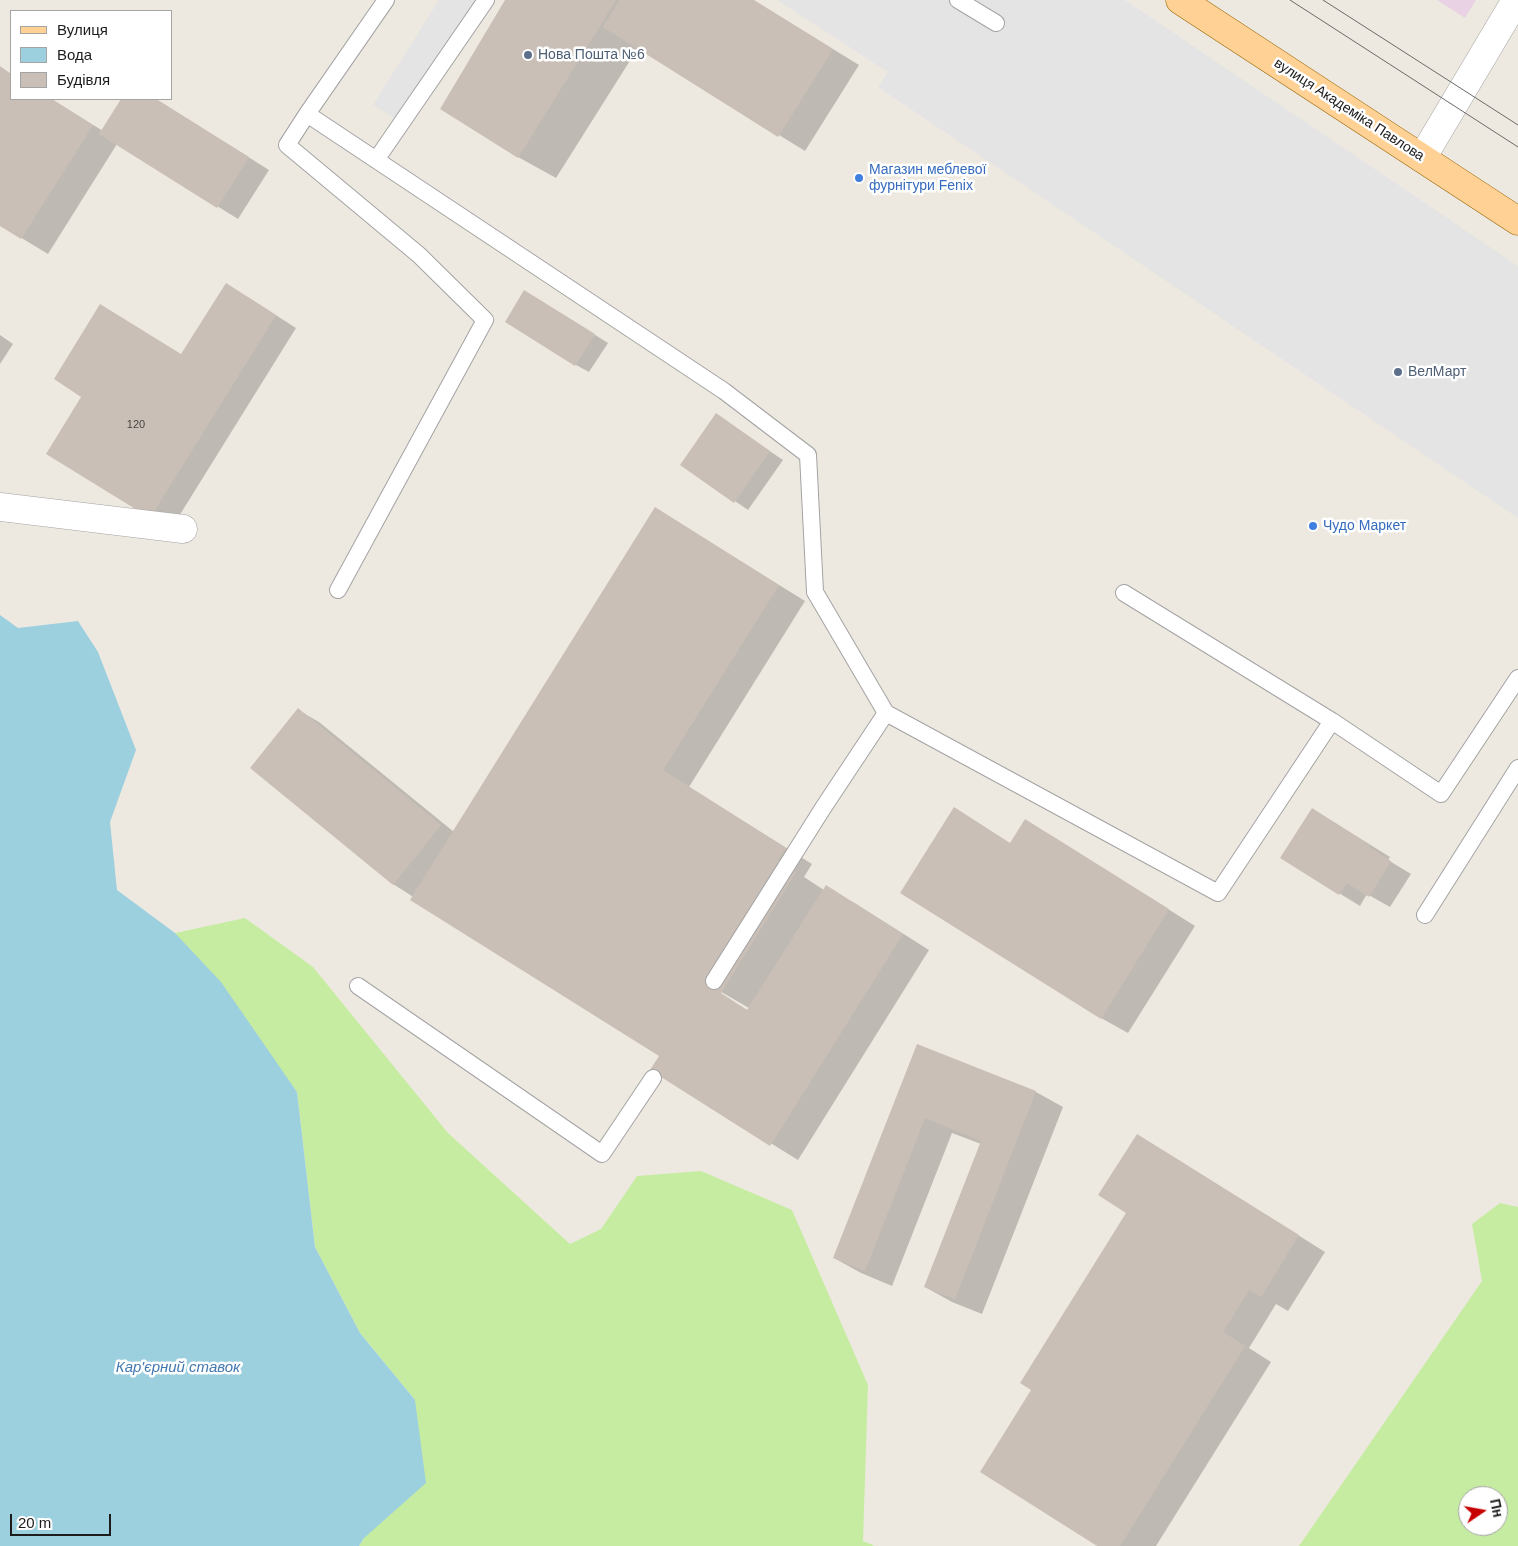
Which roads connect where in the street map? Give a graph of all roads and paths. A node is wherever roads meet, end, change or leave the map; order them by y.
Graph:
1 (386, 0) edge
2 (486, 0) edge
3 (958, 0) edge
4 (1180, 0) edge
5 (1516, 0) edge
6 (996, 23) dead end
7 (307, 114) junction
8 (1422, 158) junction
9 (376, 160) junction
10 (1518, 221) edge
11 (0, 507) edge
12 (183, 529) dead end
13 (338, 590) dead end
14 (1124, 593) dead end
15 (1518, 678) edge
16 (886, 713) junction
17 (1332, 722) junction
18 (1518, 768) edge
19 (1425, 914) dead end
20 (714, 981) dead end
21 (358, 986) dead end
22 (653, 1078) dead end

1 - 7 lane
2 - 9 lane
3 - 6 lane
4 - 8 main road, вулиця Академіка Павлова
5 - 8 street
7 - 9 lane
7 - 13 lane
8 - 10 main road, вулиця Академіка Павлова
9 - 16 lane
11 - 12 street
14 - 17 lane
15 - 17 lane
16 - 17 lane
16 - 20 lane
18 - 19 lane
21 - 22 lane

